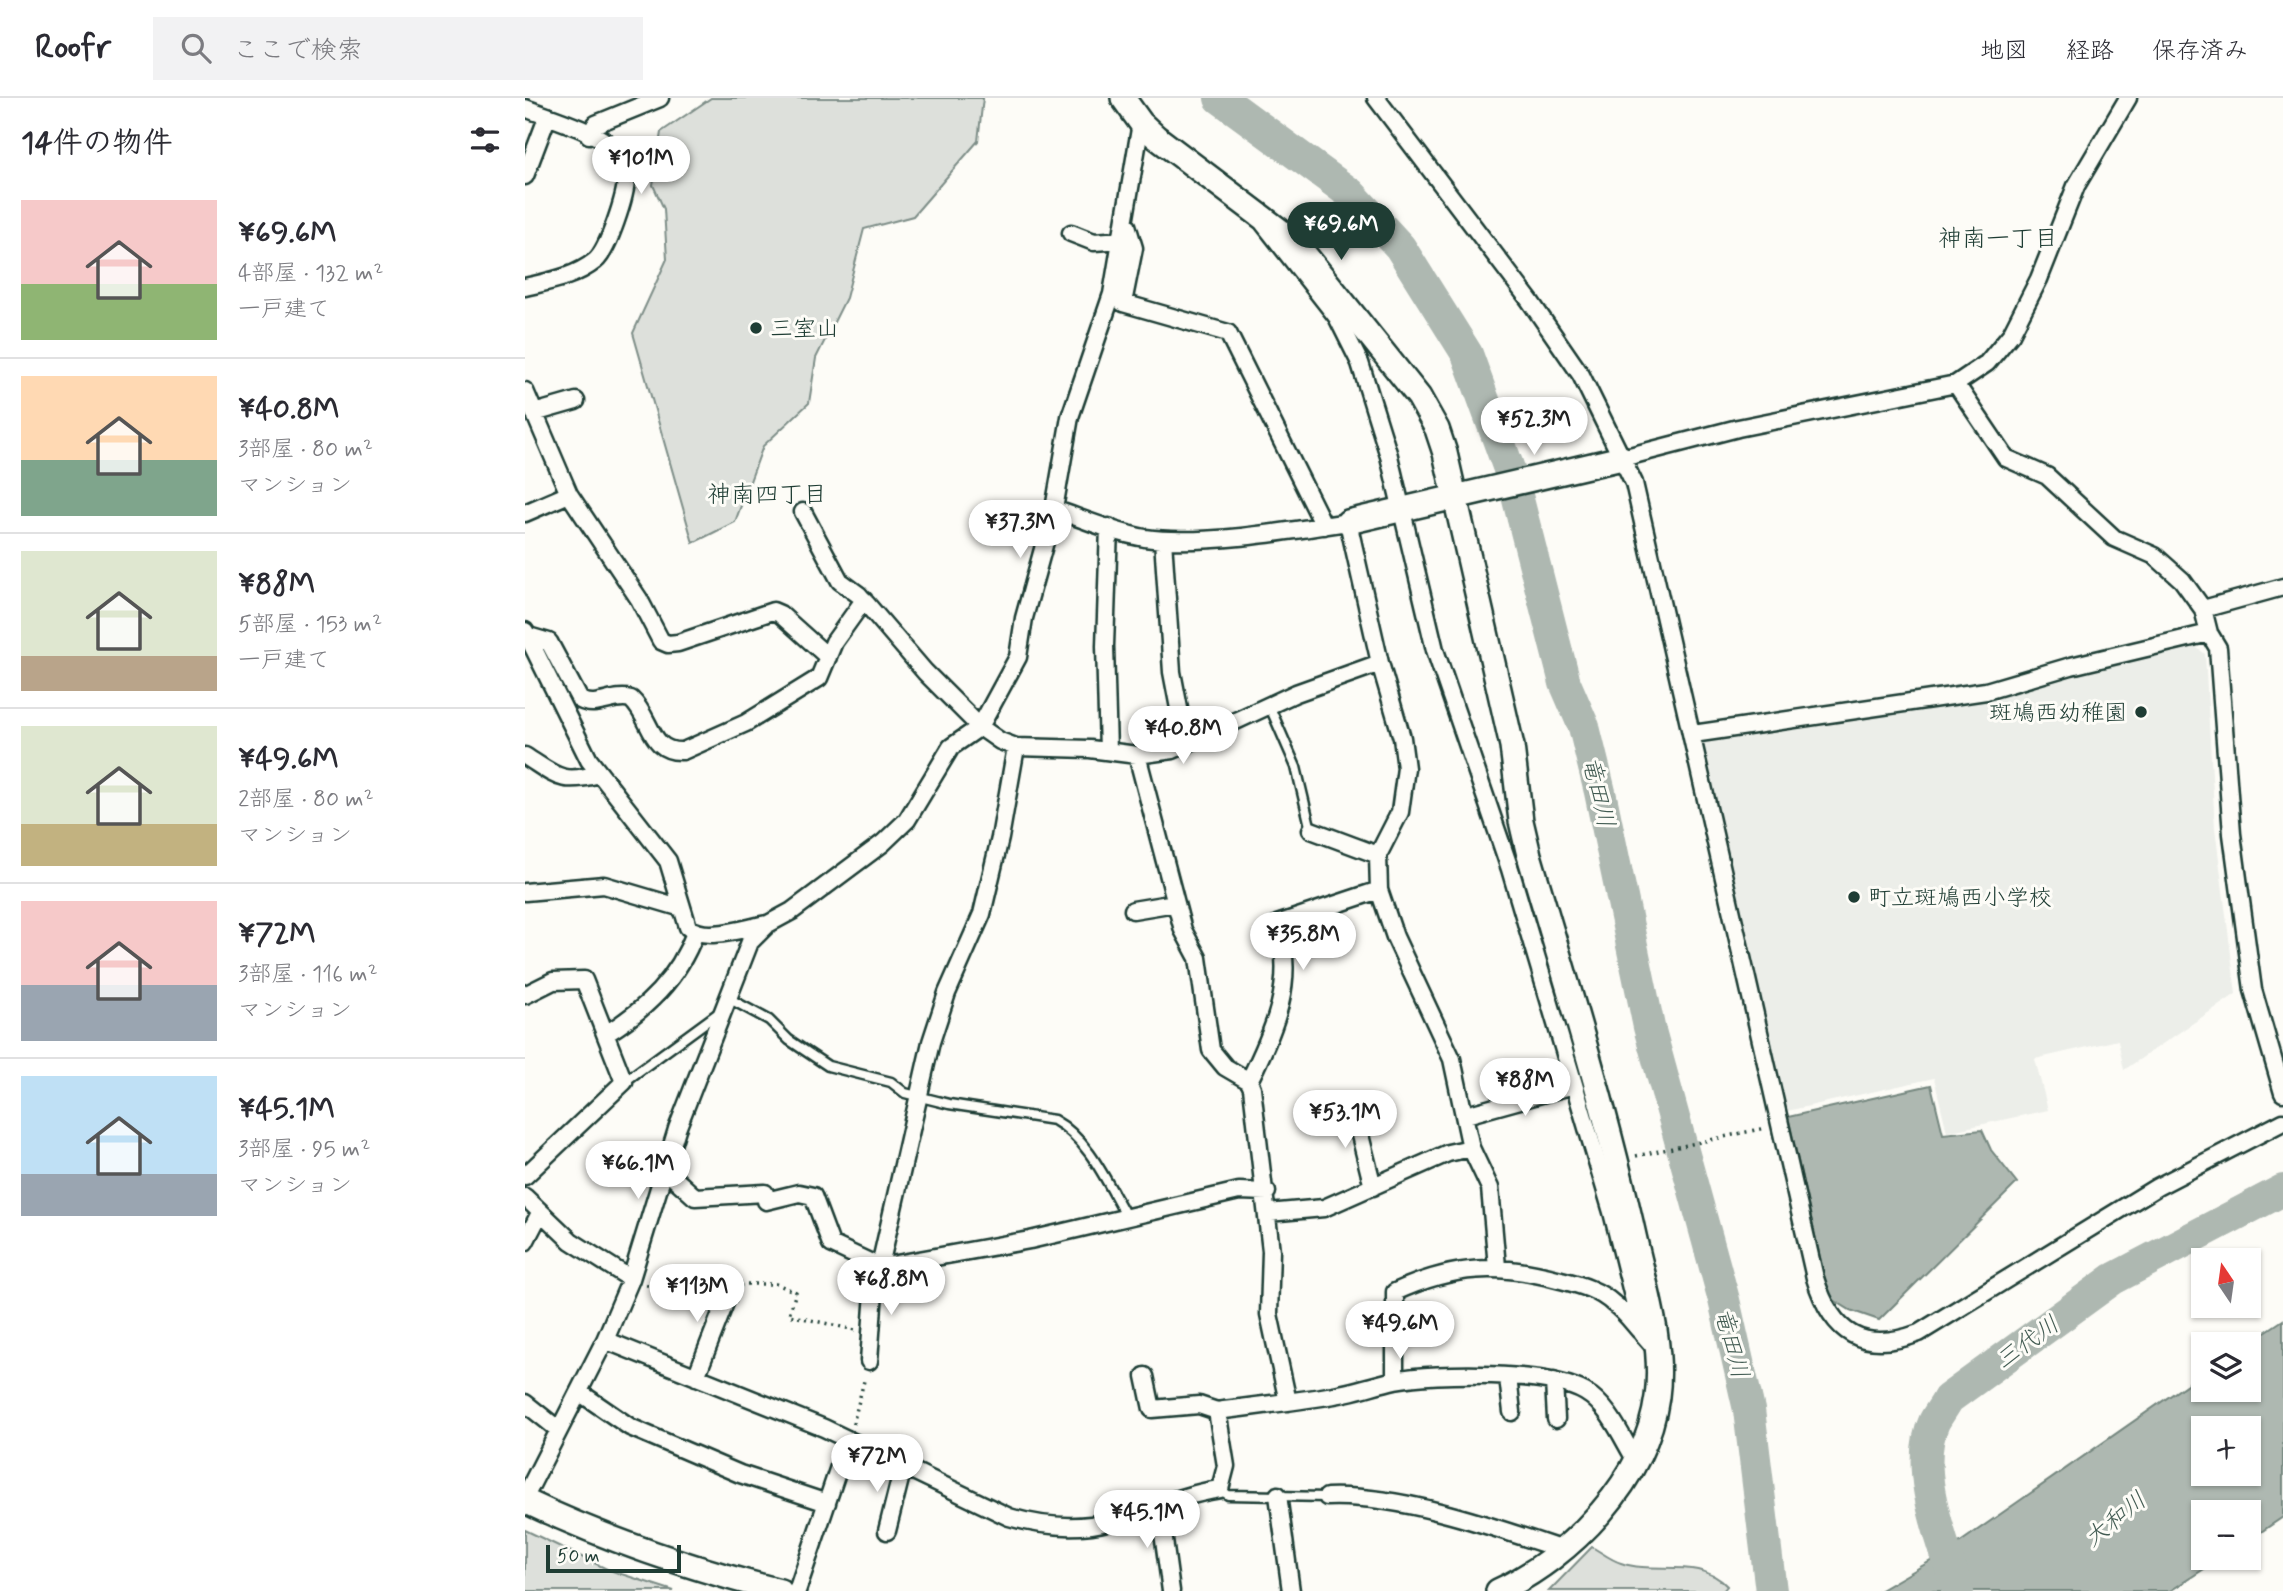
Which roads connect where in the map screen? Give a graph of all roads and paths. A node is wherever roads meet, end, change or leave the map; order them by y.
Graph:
1 (1123, 98) edge
2 (1376, 98) edge
3 (2128, 98) edge
4 (650, 100) edge
5 (535, 109) edge
6 (1141, 123) junction
7 (589, 135) junction
8 (525, 176) edge
9 (1258, 212) junction
10 (1124, 216) junction
11 (1071, 233) dead end
12 (1122, 240) junction
13 (525, 287) edge
14 (1956, 384) junction
15 (525, 391) edge
16 (576, 401) dead end
17 (534, 413) junction
18 (1622, 458) junction
19 (569, 495) junction
20 (1456, 498) junction
21 (1054, 509) junction
22 (1403, 510) junction
23 (803, 512) dead end
24 (525, 513) edge
25 (1348, 522) junction
26 (1324, 526) junction
27 (1109, 527) junction
28 (1163, 540) junction
29 (2283, 587) edge
30 (864, 600) junction
31 (2203, 609) junction
32 (2209, 633) junction
33 (526, 634) edge
34 (828, 657) junction
35 (1380, 663) junction
36 (1269, 705) junction
37 (980, 727) junction
38 (1693, 734) junction
39 (1187, 745) junction
40 (1016, 747) junction
41 (1108, 751) junction
42 (1137, 755) junction
43 (525, 756) edge
44 (600, 774) junction
45 (1311, 830) joint
46 (1378, 855) junction
47 (1378, 890) junction
48 (525, 892) edge
49 (1175, 904) junction
50 (682, 908) junction
51 (1133, 910) dead end
52 (768, 924) junction
53 (695, 933) junction
54 (525, 995) edge
55 (728, 1003) junction
56 (605, 1034) junction
57 (1249, 1081) junction
58 (624, 1082) junction
59 (1574, 1085) junction
60 (2283, 1093) edge
61 (919, 1096) junction
62 (1352, 1103) dead end
63 (1465, 1115) junction
64 (2283, 1122) edge
65 (1780, 1125) junction
66 (1471, 1148) junction
67 (1617, 1161) junction
68 (664, 1170) junction
69 (525, 1176) edge
70 (1373, 1187) junction
71 (1267, 1192) junction
72 (525, 1197) edge
73 (540, 1213) junction
74 (1268, 1213) junction
75 (1128, 1219) junction
76 (525, 1242) edge
77 (880, 1267) junction
78 (1497, 1267) junction
79 (631, 1279) junction
80 (732, 1285) junction
81 (871, 1333) junction
82 (604, 1340) junction
83 (1649, 1341) junction
84 (869, 1362) joint
85 (1145, 1376) dead end
86 (696, 1377) junction
87 (1508, 1377) junction
88 (1395, 1380) junction
89 (1554, 1381) junction
90 (579, 1392) junction
91 (1288, 1402) junction
92 (525, 1404) edge
93 (1217, 1411) junction
94 (1512, 1412) dead end
95 (1556, 1419) dead end
96 (559, 1430) junction
97 (848, 1440) junction
98 (1635, 1459) junction
99 (903, 1467) junction
100 (1220, 1489) junction
101 (1278, 1495) junction
102 (1327, 1497) joint
103 (525, 1499) edge
104 (827, 1503) junction
105 (1159, 1504) junction
106 (887, 1531) dead end
107 (1563, 1550) junction
108 (780, 1591) edge
109 (797, 1591) edge
110 (1171, 1591) edge
111 (1291, 1591) edge
112 (1498, 1591) edge

1 - 6 street
2 - 18 street
3 - 14 street
4 - 7 street
5 - 7 street
5 - 8 street
6 - 9 street
6 - 10 street
7 - 13 street
9 - 20 street
9 - 22 street
10 - 12 street
10 - 26 street
11 - 12 street
12 - 21 street
14 - 18 street
14 - 31 street
15 - 17 street
16 - 17 street
17 - 19 street
18 - 20 street
18 - 38 street
19 - 24 street
19 - 34 street
20 - 22 street
20 - 67 street
21 - 27 street
21 - 37 street
22 - 25 street
22 - 59 street
23 - 30 street
25 - 26 street
25 - 35 street
26 - 28 street
27 - 28 street
27 - 41 street
28 - 39 street
29 - 31 street
30 - 34 street
30 - 37 street
31 - 32 street
32 - 38 street
32 - 60 street
33 - 34 street
33 - 44 street
35 - 36 street
35 - 46 street
36 - 39 street
36 - 45 lane
37 - 40 street
37 - 52 street
38 - 65 street
39 - 42 street
40 - 41 street
40 - 61 street
41 - 42 street
42 - 49 street
43 - 44 street
44 - 50 street
45 - 46 street
46 - 47 street
47 - 57 street
47 - 63 street
48 - 50 street
49 - 51 street
49 - 57 street
50 - 53 street
52 - 53 street
52 - 55 street
53 - 56 street
54 - 56 street
55 - 58 lane
55 - 61 lane
55 - 68 street
56 - 58 street
57 - 71 street
58 - 69 street
59 - 63 street
59 - 83 street
61 - 75 lane
61 - 77 street
62 - 70 street
63 - 66 street
64 - 65 street
65 - 67 path
66 - 70 street
66 - 78 street
67 - 83 street
68 - 77 street
68 - 79 street
70 - 74 street
71 - 74 street
71 - 75 street
72 - 73 street
73 - 76 street
73 - 79 street
74 - 91 street
75 - 77 street
77 - 81 street
78 - 83 street
78 - 88 street
79 - 80 path
79 - 82 street
80 - 81 path
80 - 86 street
81 - 84 street
82 - 86 street
82 - 90 street
83 - 98 street
84 - 97 path
85 - 93 street
86 - 97 street
87 - 88 street
87 - 89 street
87 - 94 street
88 - 91 street
89 - 95 street
89 - 98 street
90 - 96 street
90 - 104 street
91 - 93 street
92 - 96 street
93 - 100 street
96 - 103 street
97 - 99 street
97 - 104 street
98 - 107 street
99 - 105 street
99 - 106 street
100 - 101 lane
100 - 105 street
101 - 102 lane
101 - 111 street
102 - 107 street
103 - 108 street
104 - 109 street
105 - 110 street
107 - 112 street

